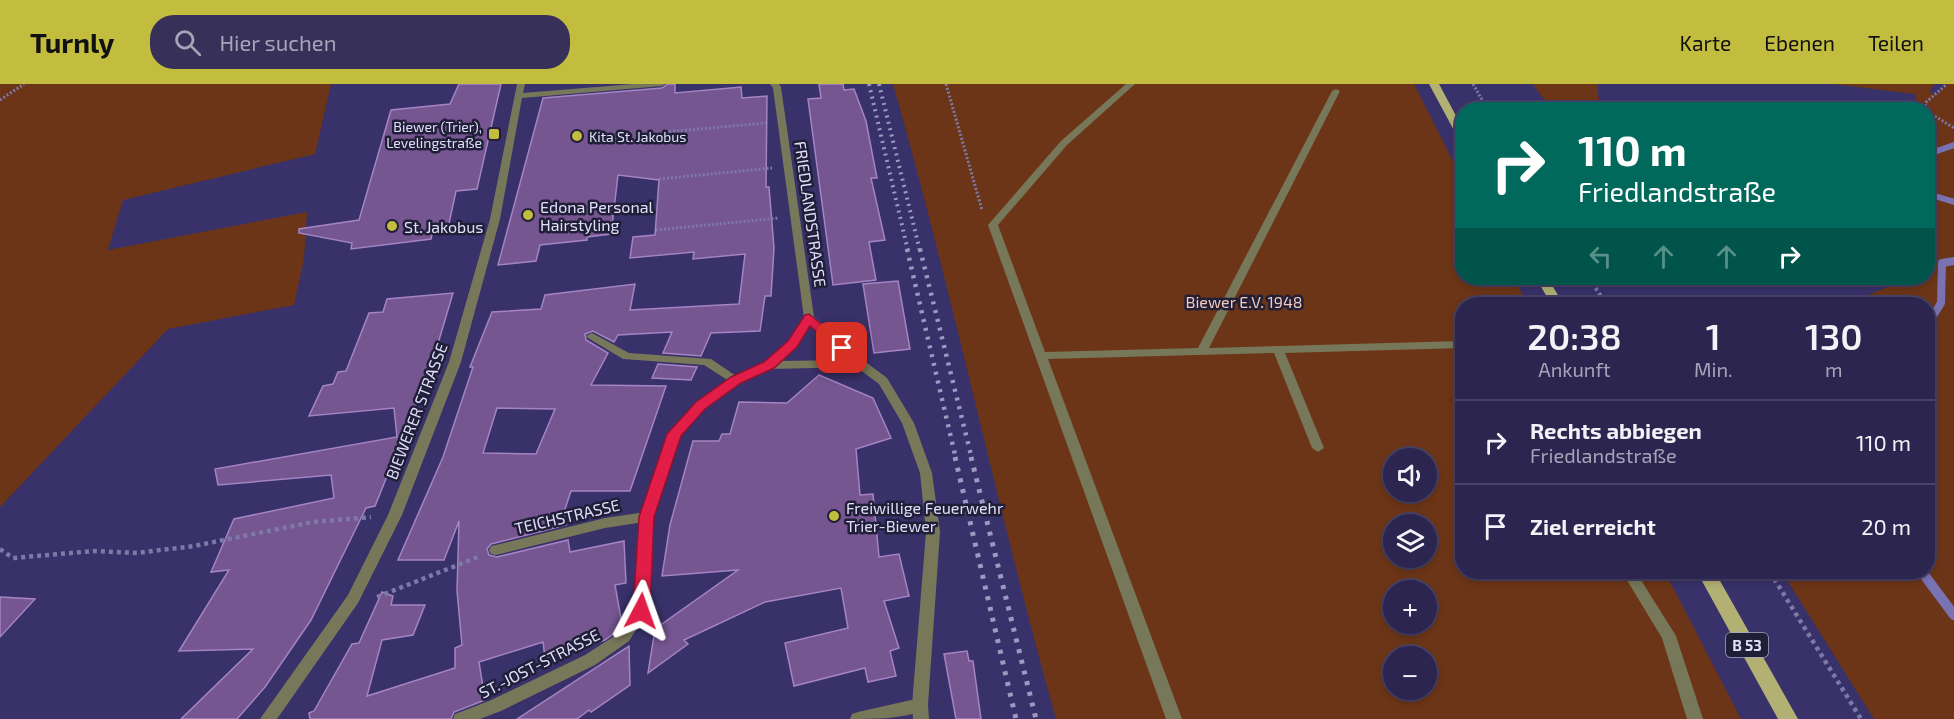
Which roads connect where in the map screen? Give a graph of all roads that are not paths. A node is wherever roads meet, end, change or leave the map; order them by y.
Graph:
1 (521, 84) edge
2 (662, 84) edge
3 (774, 84) edge
4 (1131, 84) edge
5 (1434, 84) edge
6 (1336, 91) dead end
7 (518, 96) junction
8 (1455, 123) edge
9 (809, 318) junction
10 (592, 336) dead end
11 (1455, 344) edge
12 (1278, 349) junction
13 (1202, 351) junction
14 (1041, 356) junction
15 (858, 363) junction
16 (769, 365) junction
17 (736, 380) junction
18 (1318, 448) dead end
19 (646, 517) junction
20 (496, 550) road end
21 (1633, 579) edge
22 (1710, 579) edge
23 (921, 712) edge
24 (268, 719) edge
25 (461, 719) edge
26 (858, 719) edge
27 (1174, 719) edge
28 (1695, 719) edge
29 (1788, 719) edge

1 - 7 street, BIEWERER STRASSE
2 - 7 street
3 - 9 street, FRIEDLANDSTRASSE
4 - 14 street
5 - 8 main road
6 - 13 street
7 - 24 street, BIEWERER STRASSE
9 - 15 street
9 - 16 street, ST.-JOST-STRASSE
10 - 17 street
11 - 12 street
12 - 13 street
12 - 18 street
13 - 14 street
14 - 27 street
15 - 16 street, ST.-JOST-STRASSE
15 - 23 street
16 - 17 street, ST.-JOST-STRASSE
17 - 19 street, ST.-JOST-STRASSE
19 - 20 street, TEICHSTRASSE
19 - 25 street, ST.-JOST-STRASSE
21 - 28 street
22 - 29 main road, B 53
23 - 26 street

